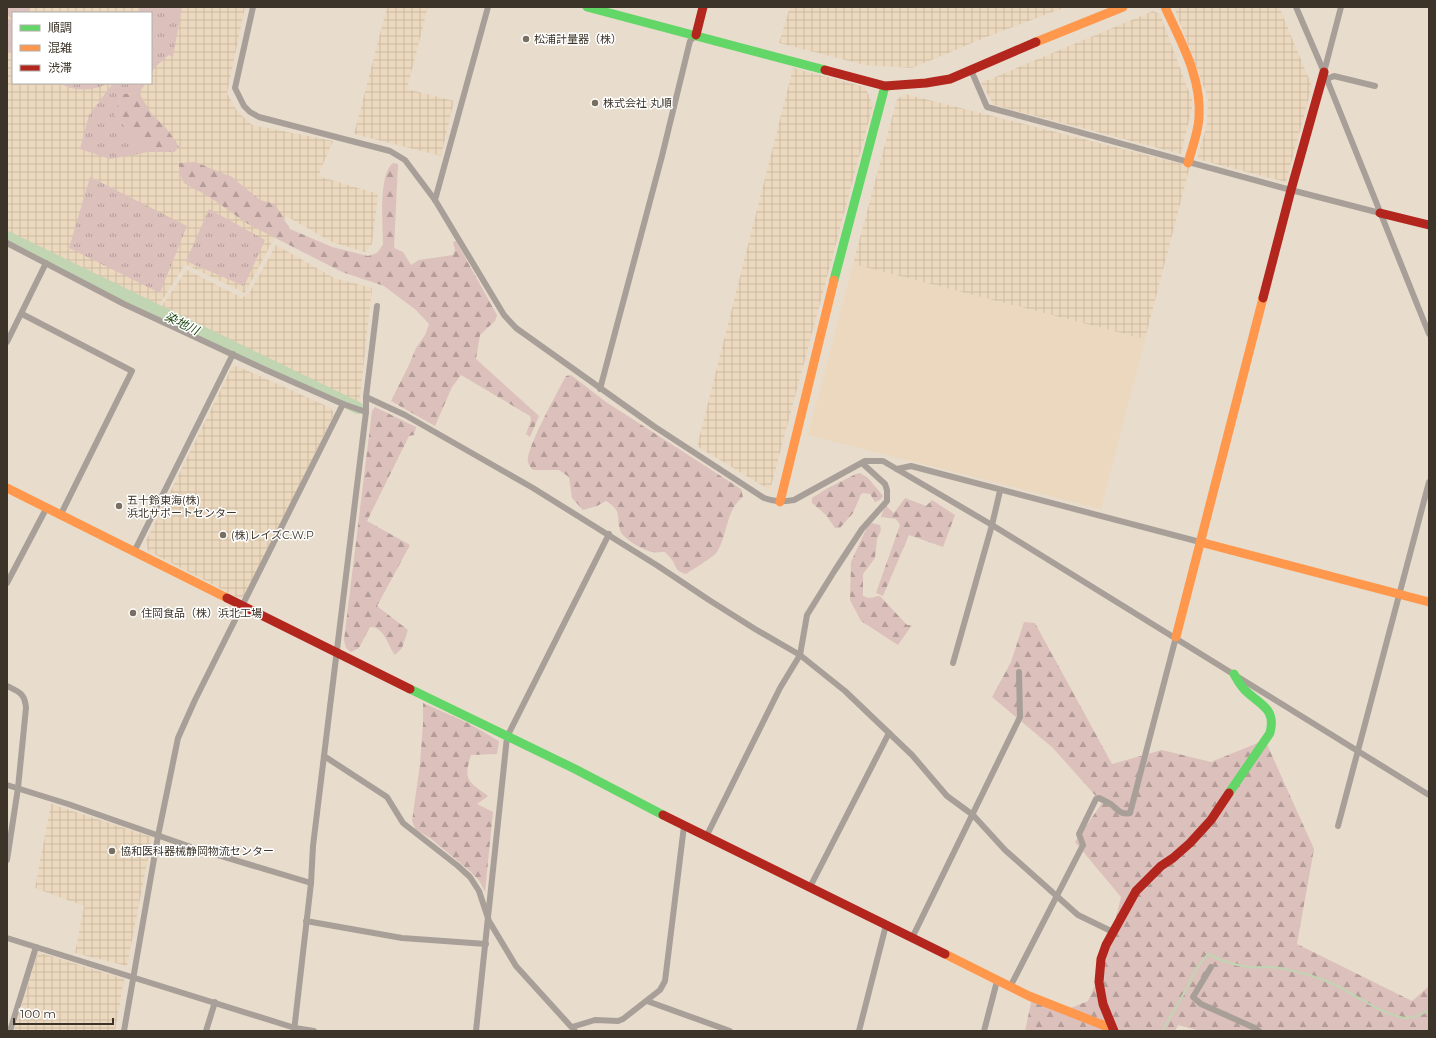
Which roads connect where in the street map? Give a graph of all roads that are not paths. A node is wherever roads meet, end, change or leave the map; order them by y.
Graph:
1 (253, 7) edge
2 (488, 7) edge
3 (587, 7) edge
4 (703, 7) edge
5 (1123, 7) edge
6 (1165, 7) edge
7 (1296, 7) edge
8 (1341, 7) edge
9 (696, 35) junction
10 (971, 70) junction
11 (1325, 75) junction
12 (885, 86) junction
13 (1375, 86) dead end
14 (1188, 163) junction
15 (1291, 190) junction
16 (435, 200) junction
17 (1380, 213) junction
18 (1429, 225) edge
19 (7, 244) edge
20 (46, 263) junction
21 (378, 306) dead end
22 (22, 314) junction
23 (1429, 334) edge
24 (7, 342) edge
25 (233, 354) junction
26 (600, 389) junction
27 (366, 397) junction
28 (343, 404) junction
29 (366, 412) junction
30 (862, 463) junction
31 (897, 469) junction
32 (1429, 482) edge
33 (7, 488) edge
34 (1000, 490) junction
35 (780, 502) junction
36 (47, 508) junction
37 (61, 514) junction
38 (992, 525) junction
39 (609, 534) junction
40 (1200, 542) junction
41 (134, 552) junction
42 (7, 584) edge
43 (1399, 594) junction
44 (1429, 602) edge
45 (242, 605) junction
46 (1176, 637) junction
47 (337, 652) junction
48 (800, 655) junction
49 (953, 663) dead end
50 (1019, 672) dead end
51 (1234, 674) junction
52 (7, 686) edge
53 (889, 733) junction
54 (507, 737) junction
55 (1359, 751) junction
56 (324, 756) junction
57 (7, 785) edge
58 (18, 788) junction
59 (1429, 795) edge
60 (973, 815) junction
61 (684, 826) junction
62 (1338, 826) dead end
63 (158, 836) junction
64 (706, 837) junction
65 (7, 860) edge
66 (311, 883) junction
67 (810, 887) junction
68 (1057, 895) junction
69 (306, 921) junction
70 (488, 921) junction
71 (886, 925) junction
72 (1113, 932) junction
73 (7, 938) edge
74 (912, 938) junction
75 (486, 944) junction
76 (36, 947) junction
77 (1211, 967) dead end
78 (133, 976) junction
79 (997, 981) junction
80 (1010, 987) junction
81 (647, 1001) junction
82 (215, 1002) junction
83 (294, 1029) edge
84 (573, 1029) edge
85 (1114, 1030) edge
86 (10, 1031) edge
87 (124, 1031) edge
88 (206, 1031) edge
89 (314, 1031) edge
90 (476, 1031) edge
91 (730, 1031) edge
92 (859, 1031) edge
93 (984, 1031) edge
94 (1260, 1031) edge

1 - 16 street
2 - 16 street
3 - 9 street
4 - 9 street
5 - 10 street
6 - 14 street
7 - 11 street
8 - 11 street
9 - 12 street
9 - 26 street
10 - 12 street
10 - 14 street
11 - 13 street
11 - 15 street
11 - 17 street
12 - 35 street
14 - 15 street
15 - 17 street
15 - 40 street
16 - 26 street
17 - 18 street
17 - 23 street
19 - 20 street
20 - 22 street
20 - 25 street
21 - 27 street
22 - 24 street
22 - 37 street
25 - 28 street
25 - 41 street
26 - 35 street
27 - 29 street
27 - 39 street
28 - 29 street
28 - 45 street
29 - 47 street
30 - 31 street
30 - 35 street
30 - 48 street
31 - 34 street
31 - 38 street
32 - 43 street
33 - 36 street
34 - 38 street
34 - 40 street
36 - 37 street
36 - 42 street
37 - 41 street
38 - 46 street
38 - 49 street
39 - 48 street
39 - 54 street
40 - 43 street
40 - 46 street
41 - 45 street
43 - 44 street
43 - 55 street
45 - 47 street
45 - 63 street
46 - 51 street
46 - 68 street
47 - 54 street
47 - 56 street
48 - 53 street
48 - 64 street
50 - 60 street
51 - 55 street
51 - 72 street
52 - 58 street
53 - 60 street
53 - 67 street
54 - 61 street
54 - 70 street
55 - 59 street
55 - 62 street
56 - 66 street
56 - 70 street
57 - 58 street
58 - 63 street
58 - 65 street
60 - 68 street
60 - 74 street
61 - 64 street
61 - 81 street
63 - 66 street
63 - 78 street
64 - 67 street
66 - 69 street
67 - 71 street
68 - 72 street
68 - 80 street
69 - 75 street
69 - 83 street
70 - 75 street
70 - 84 street
71 - 74 street
71 - 92 street
72 - 85 street
73 - 76 street
74 - 79 street
75 - 90 street
76 - 78 street
76 - 86 street
77 - 94 street
78 - 82 street
78 - 87 street
79 - 80 street
79 - 93 street
80 - 85 street
81 - 84 street
81 - 91 street
82 - 83 street
82 - 88 street
83 - 89 street

